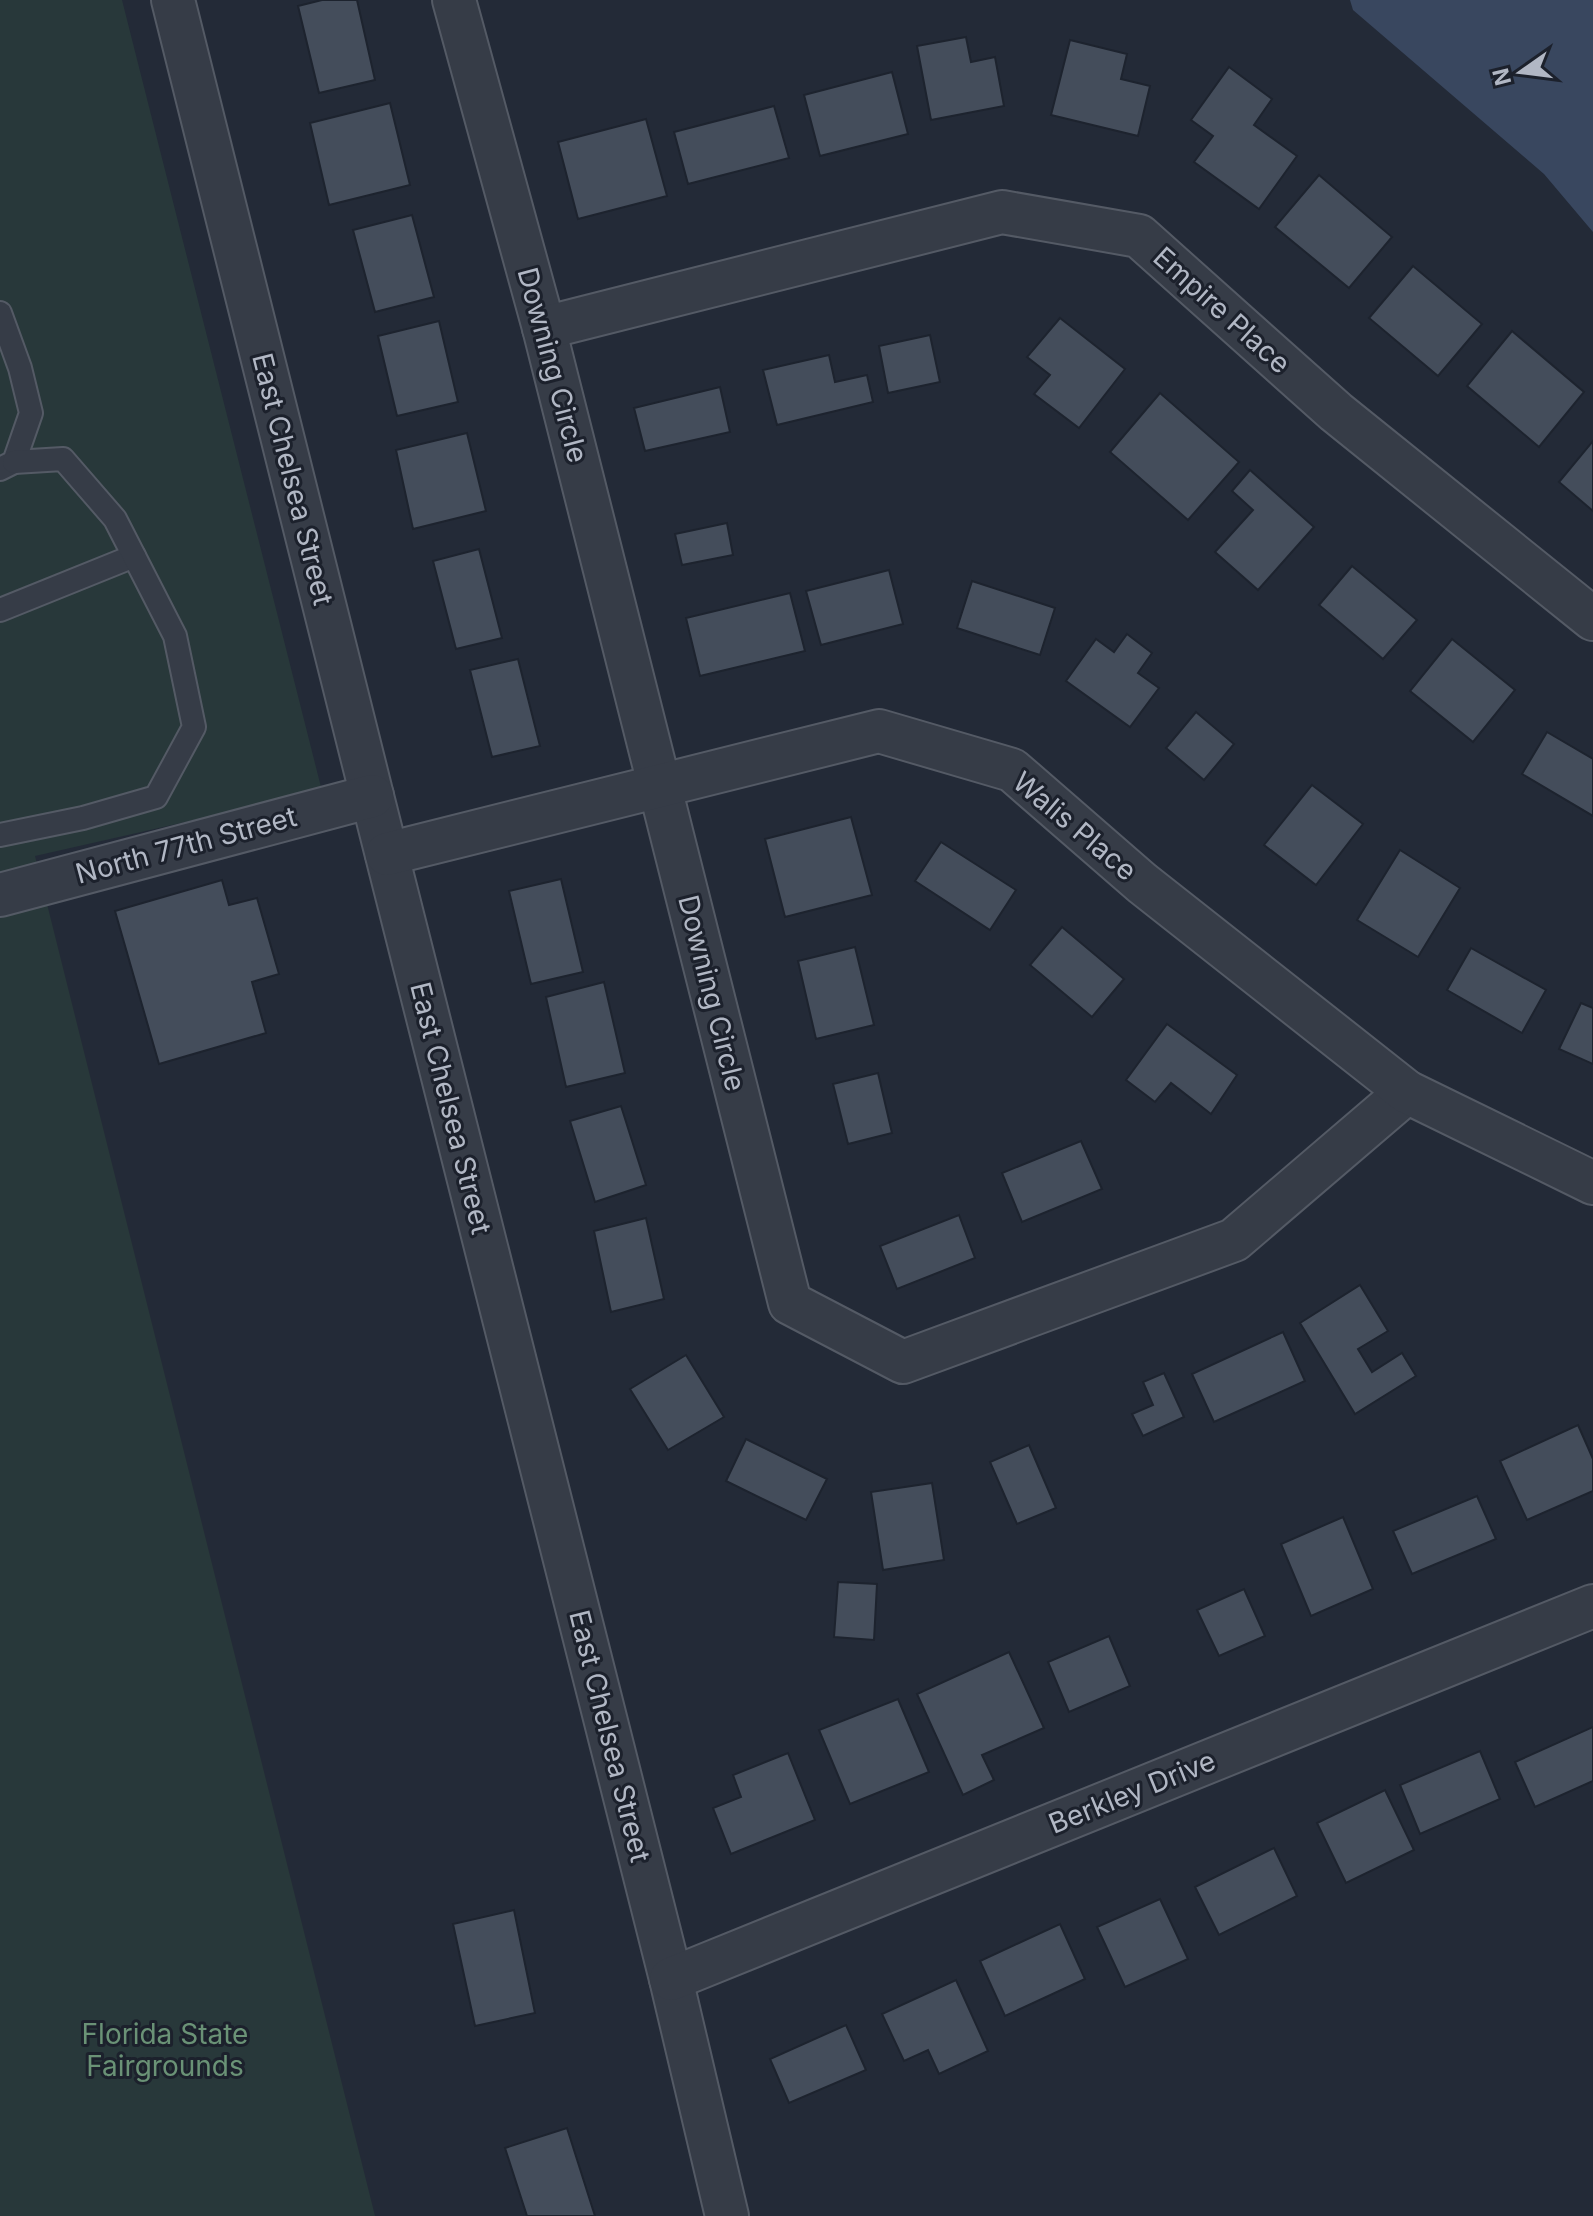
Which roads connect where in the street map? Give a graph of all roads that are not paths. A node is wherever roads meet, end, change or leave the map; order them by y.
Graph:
1 (173, 0) edge
2 (454, 0) edge
3 (0, 313) edge
4 (544, 328) junction
5 (7, 465) edge
6 (134, 556) junction
7 (0, 610) edge
8 (1593, 619) edge
9 (660, 786) junction
10 (372, 796) junction
11 (0, 835) edge
12 (387, 854) junction
13 (0, 895) edge
14 (1407, 1092) junction
15 (1593, 1183) edge
16 (1593, 1606) edge
17 (671, 1979) junction
18 (727, 2216) edge

1 - 10 street, East Chelsea Street
2 - 4 street, Downing Circle
3 - 5 lane
4 - 8 street, Empire Place
4 - 9 street, Downing Circle
5 - 6 lane
6 - 7 lane
6 - 11 lane
9 - 12 street, Walis Place
9 - 14 street, Walis Place
9 - 14 street, Downing Circle
10 - 12 street, East Chelsea Street
10 - 13 street, North 77th Street
12 - 17 street, East Chelsea Street
14 - 15 street, Walis Place
16 - 17 street, Berkley Drive
17 - 18 street, East Chelsea Street

